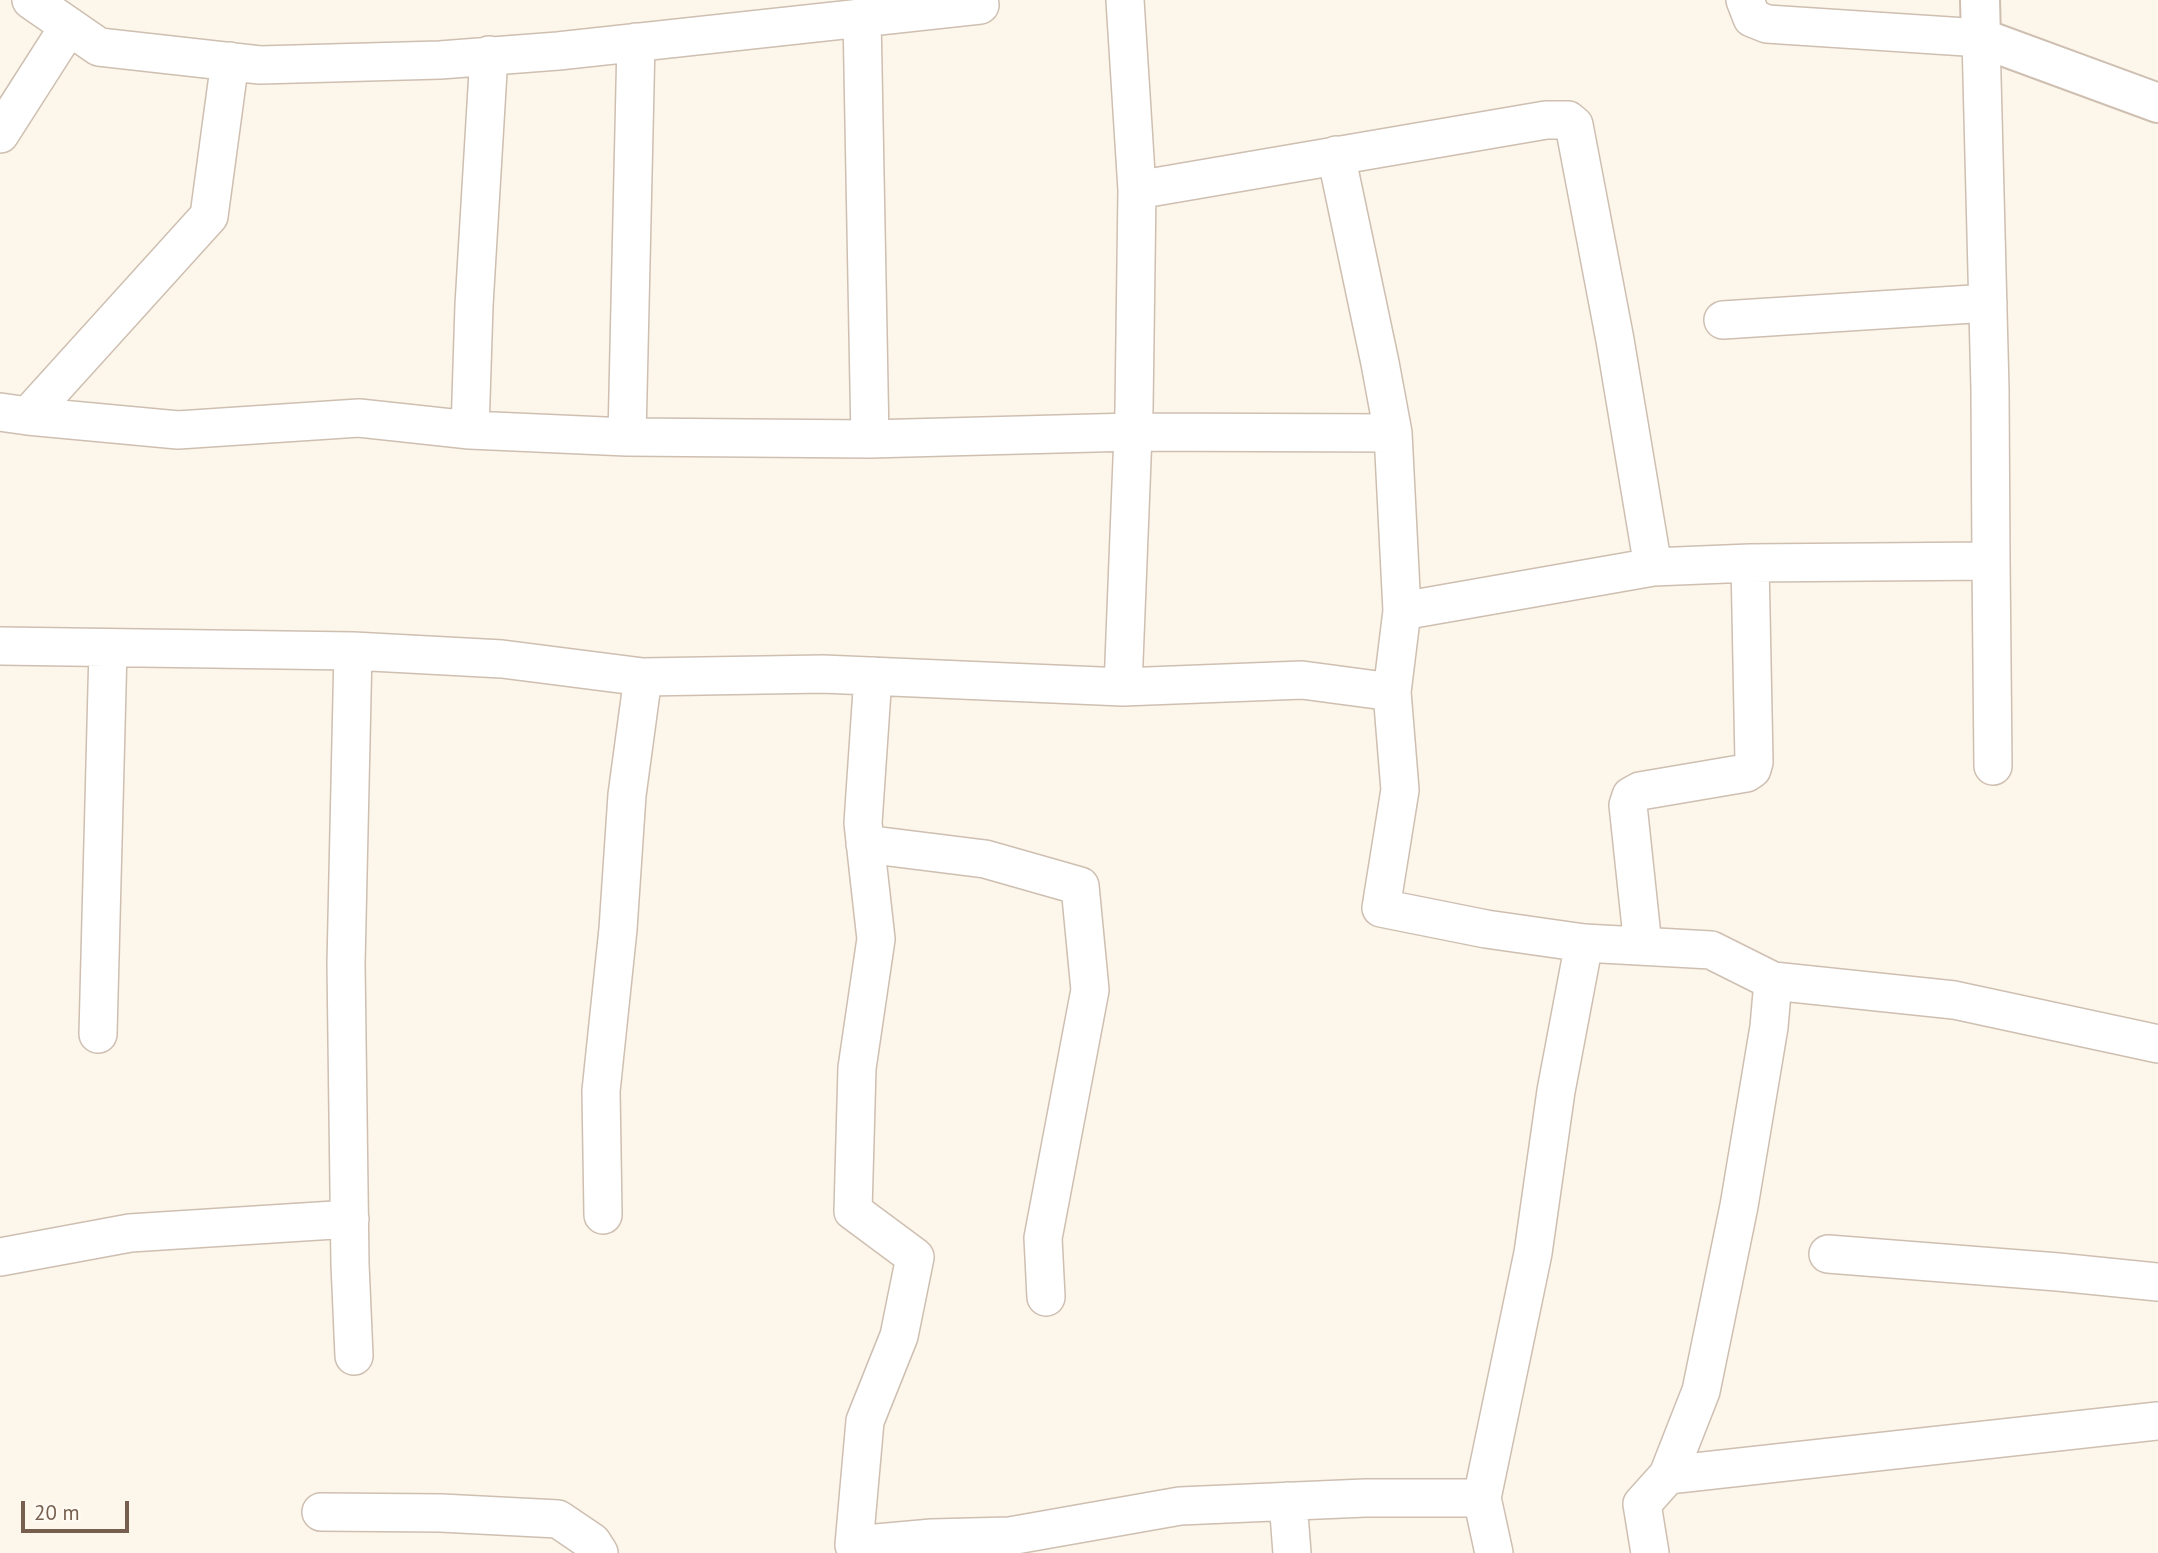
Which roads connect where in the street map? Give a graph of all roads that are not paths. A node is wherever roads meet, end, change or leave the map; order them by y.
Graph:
1 (31, 0) edge
2 (1125, 0) edge
3 (1745, 0) edge
4 (1980, 0) edge
5 (980, 5) dead end
6 (862, 16) junction
7 (69, 26) junction
8 (1980, 38) junction
9 (636, 42) junction
10 (489, 55) junction
11 (230, 61) junction
12 (2158, 103) edge
13 (0, 134) edge
14 (1336, 155) junction
15 (1137, 190) junction
16 (1988, 303) junction
17 (1723, 320) dead end
18 (14, 414) edge
19 (470, 430) junction
20 (1132, 432) junction
21 (1393, 433) junction
22 (627, 437) junction
23 (870, 439) junction
24 (1991, 561) junction
25 (1750, 563) junction
26 (1653, 567) junction
27 (1402, 611) junction
28 (0, 646) edge
29 (108, 649) junction
30 (353, 651) junction
31 (873, 676) junction
32 (643, 677) junction
33 (1124, 687) junction
34 (1392, 692) junction
35 (1993, 766) dead end
36 (865, 844) junction
37 (1584, 943) junction
38 (1643, 946) junction
39 (1773, 981) junction
40 (98, 1034) dead end
41 (2158, 1044) edge
42 (603, 1215) dead end
43 (350, 1219) junction
44 (1828, 1254) dead end
45 (0, 1257) edge
46 (2158, 1282) edge
47 (1046, 1297) dead end
48 (354, 1356) dead end
49 (2158, 1421) edge
50 (1668, 1475) junction
51 (1482, 1498) junction
52 (1288, 1501) junction
53 (321, 1512) dead end
54 (599, 1553) edge
55 (1292, 1553) edge
56 (1494, 1553) edge
57 (1650, 1553) edge

1 - 7 street
2 - 15 street
3 - 8 street
4 - 8 street
5 - 6 street
6 - 9 street
6 - 23 street
7 - 11 street
7 - 13 street
8 - 12 street
8 - 16 street
9 - 10 street
9 - 22 street
10 - 11 street
10 - 19 street
11 - 18 street
14 - 15 street
14 - 21 street
14 - 26 street
15 - 20 street
16 - 17 street
16 - 24 street
18 - 19 street
19 - 22 street
20 - 21 street
20 - 23 street
20 - 33 street
21 - 27 street
22 - 23 street
24 - 25 street
24 - 35 street
25 - 26 street
25 - 38 street
26 - 27 street
27 - 34 street
28 - 29 street
29 - 30 street
29 - 40 street
30 - 32 street
30 - 43 street
31 - 32 street
31 - 33 street
31 - 36 street
32 - 42 street
33 - 34 street
34 - 37 street
36 - 47 street
36 - 52 street
37 - 38 street
37 - 51 street
38 - 39 street
39 - 41 street
39 - 50 street
43 - 45 street
43 - 48 street
44 - 46 street
49 - 50 street
50 - 57 street
51 - 52 street
51 - 56 street
52 - 55 street
53 - 54 street

